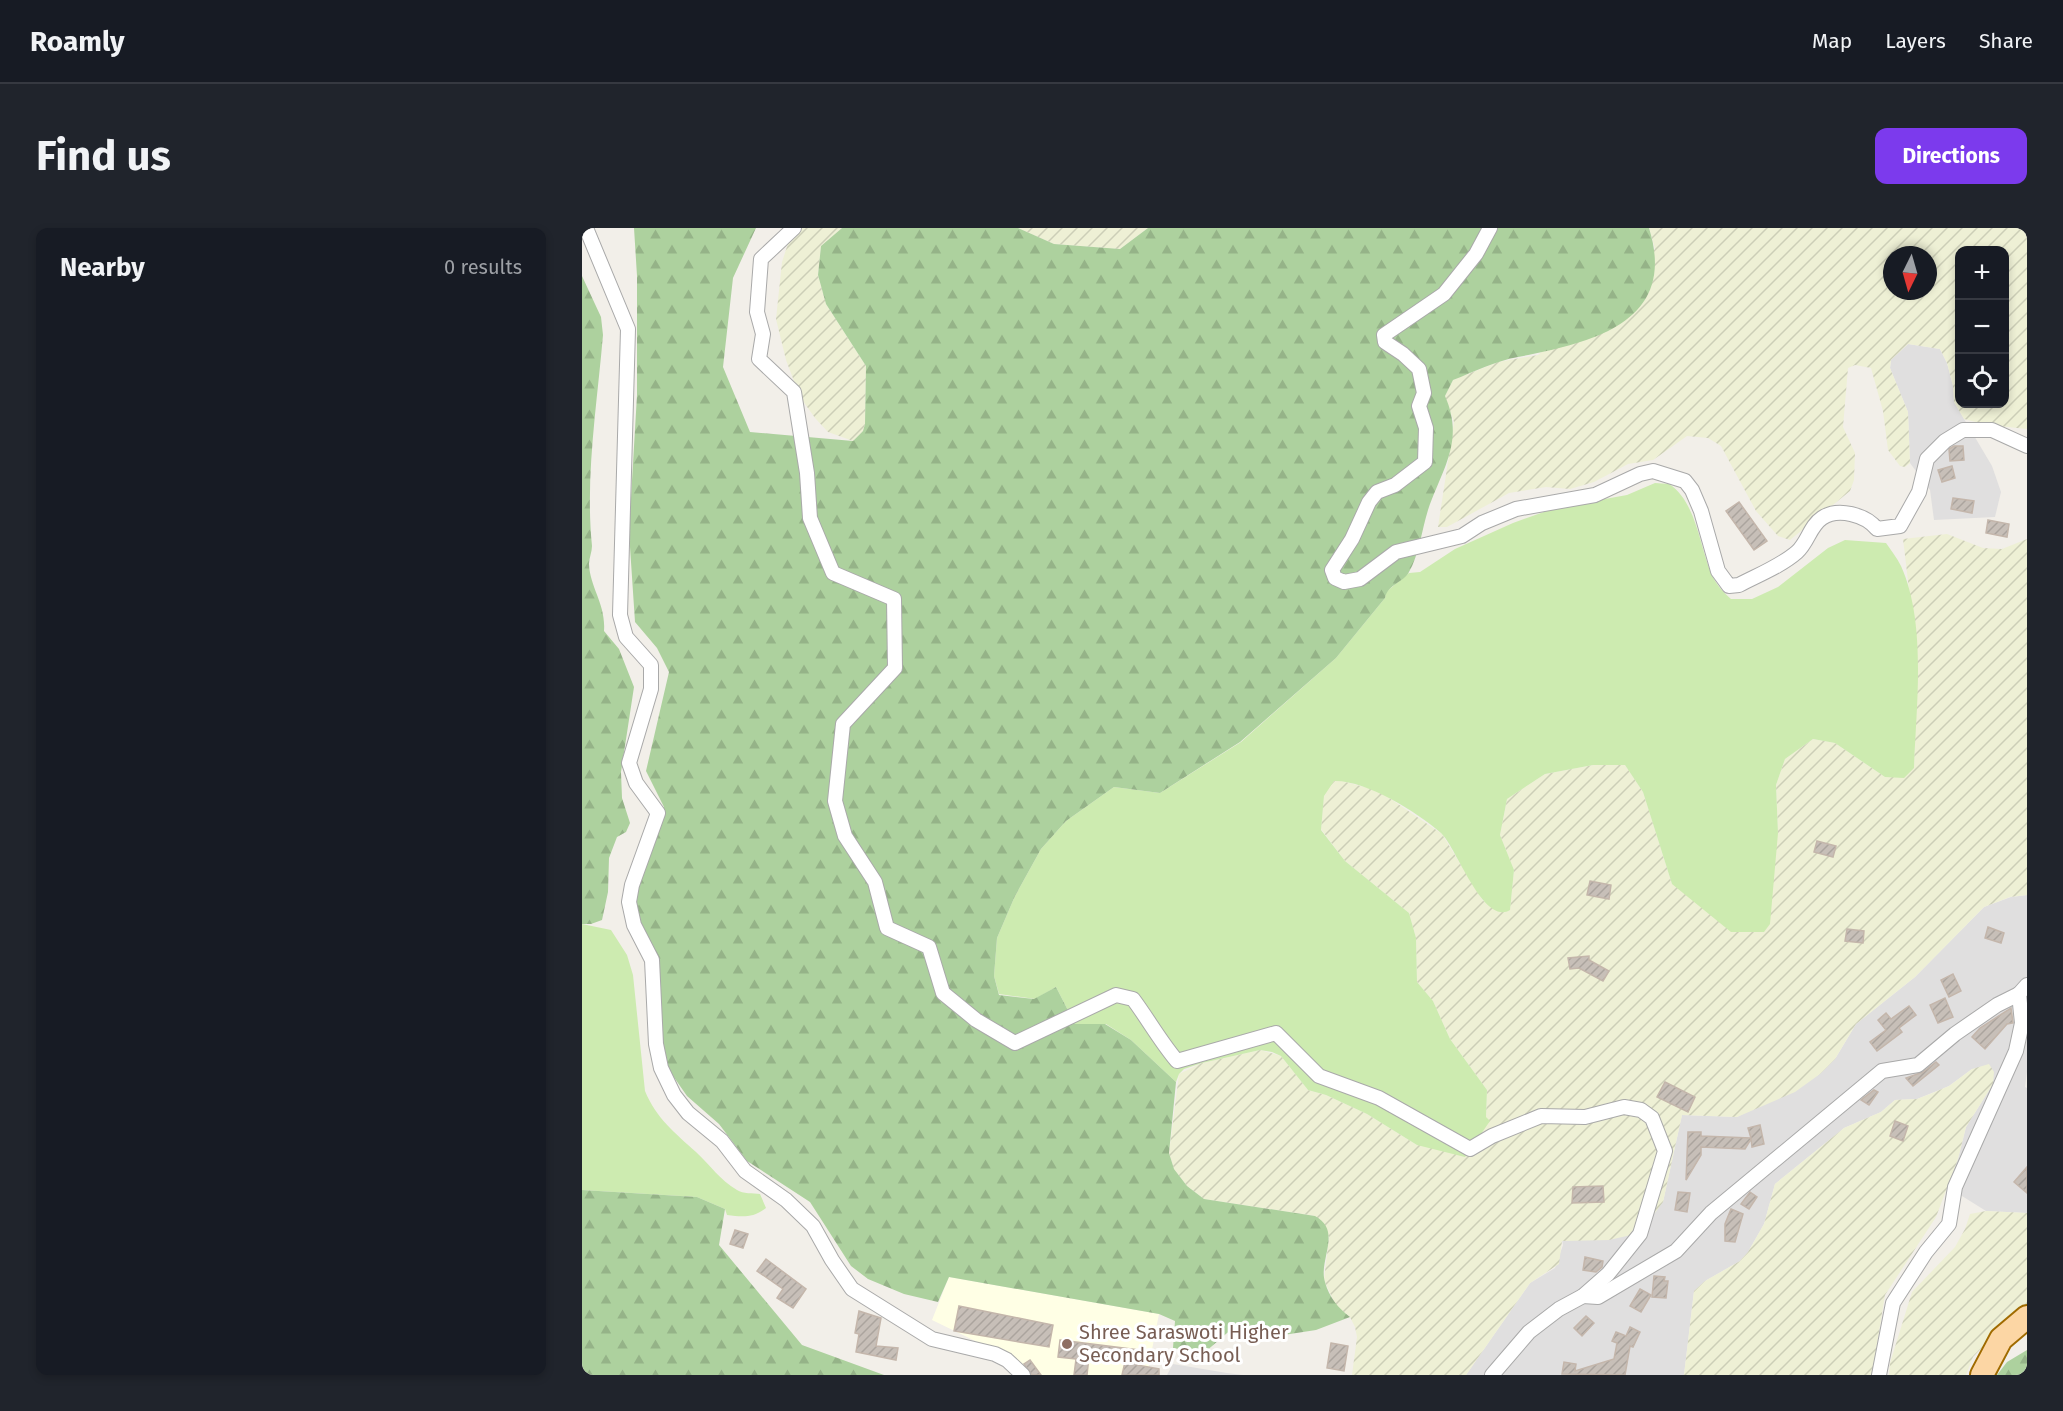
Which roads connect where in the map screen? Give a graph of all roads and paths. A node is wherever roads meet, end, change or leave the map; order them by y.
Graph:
1 (586, 228) edge
2 (794, 228) edge
3 (1490, 228) edge
4 (2027, 446) edge
5 (2023, 989) edge
6 (1583, 1296) junction
7 (2027, 1317) edge
8 (1023, 1375) edge
9 (1492, 1375) edge
10 (1879, 1375) edge
11 (1982, 1375) edge

1 - 8 street
2 - 6 street
3 - 4 street
5 - 6 street
5 - 10 street
6 - 9 street
7 - 11 main road

